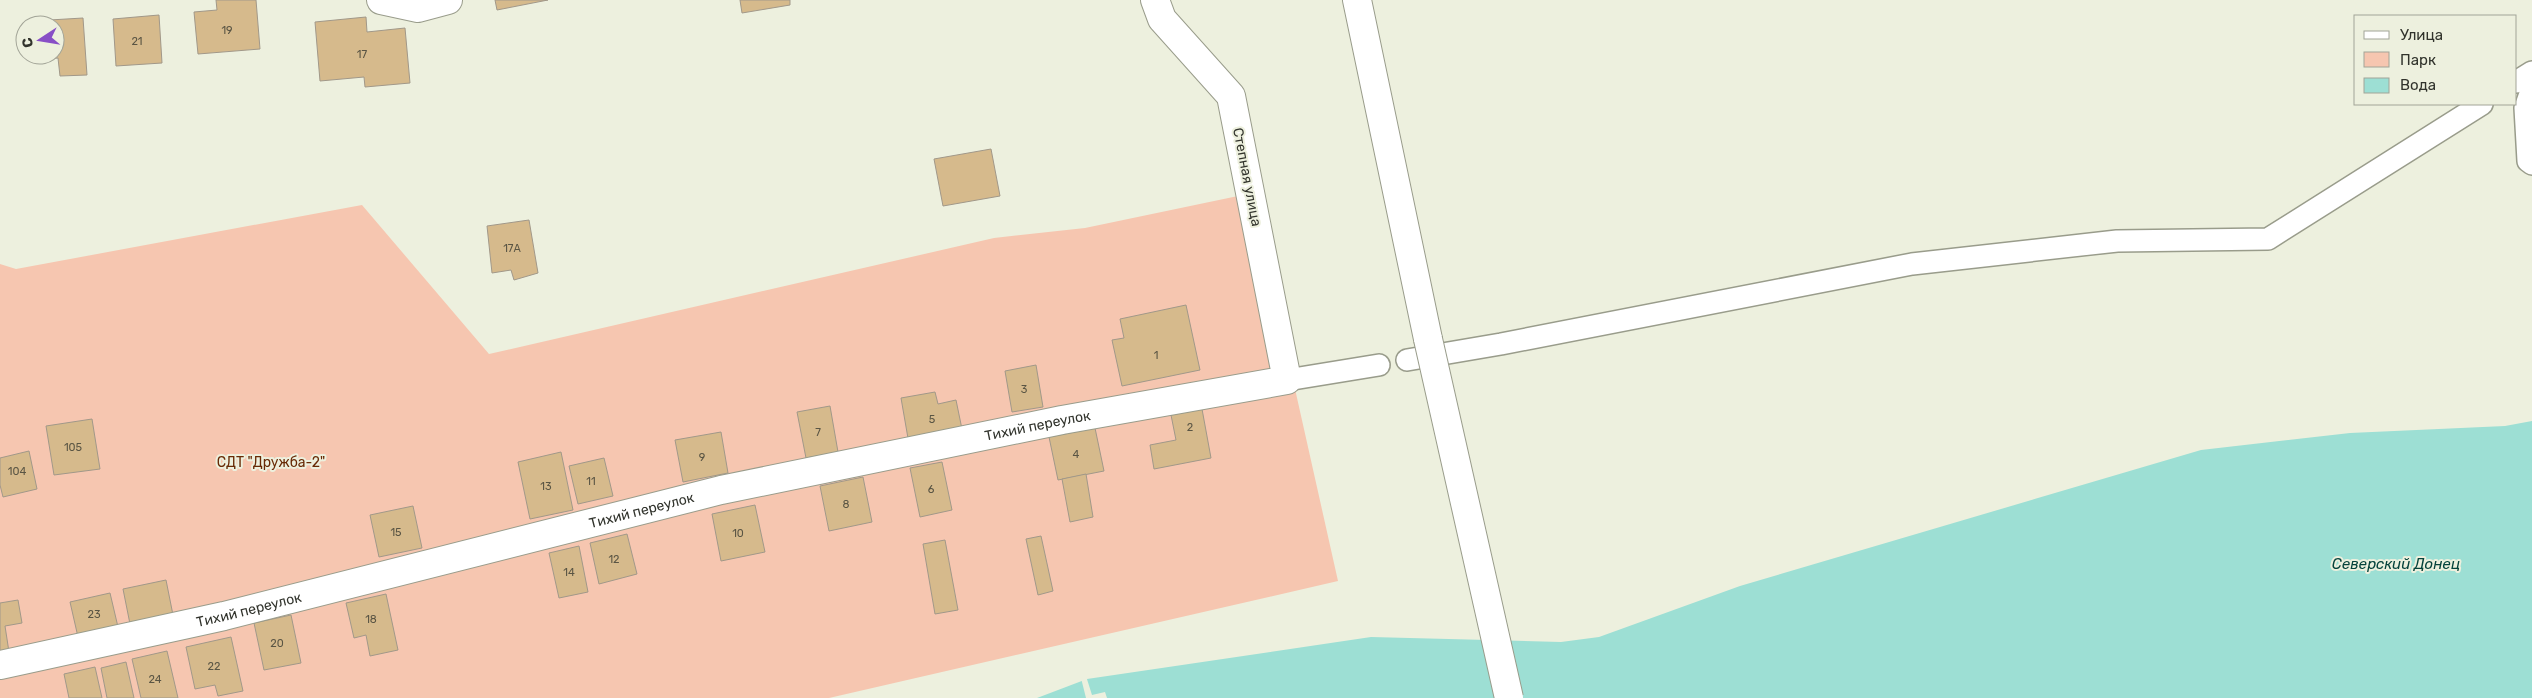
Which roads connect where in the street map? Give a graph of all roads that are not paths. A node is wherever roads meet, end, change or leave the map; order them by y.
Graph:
1 (381, 0) edge
2 (448, 0) edge
3 (1155, 0) edge
4 (1357, 0) edge
5 (2532, 72) edge
6 (2517, 81) edge
7 (2532, 88) edge
8 (2480, 105) edge
9 (2532, 164) edge
10 (1407, 360) dead end
11 (1379, 364) dead end
12 (1287, 380) junction
13 (0, 665) edge
14 (1509, 698) edge

1 - 2 street
3 - 12 street, Степная улица
4 - 14 street, bridge
5 - 6 lane
7 - 9 lane
8 - 10 lane
11 - 12 lane
12 - 13 street, Тихий переулок

